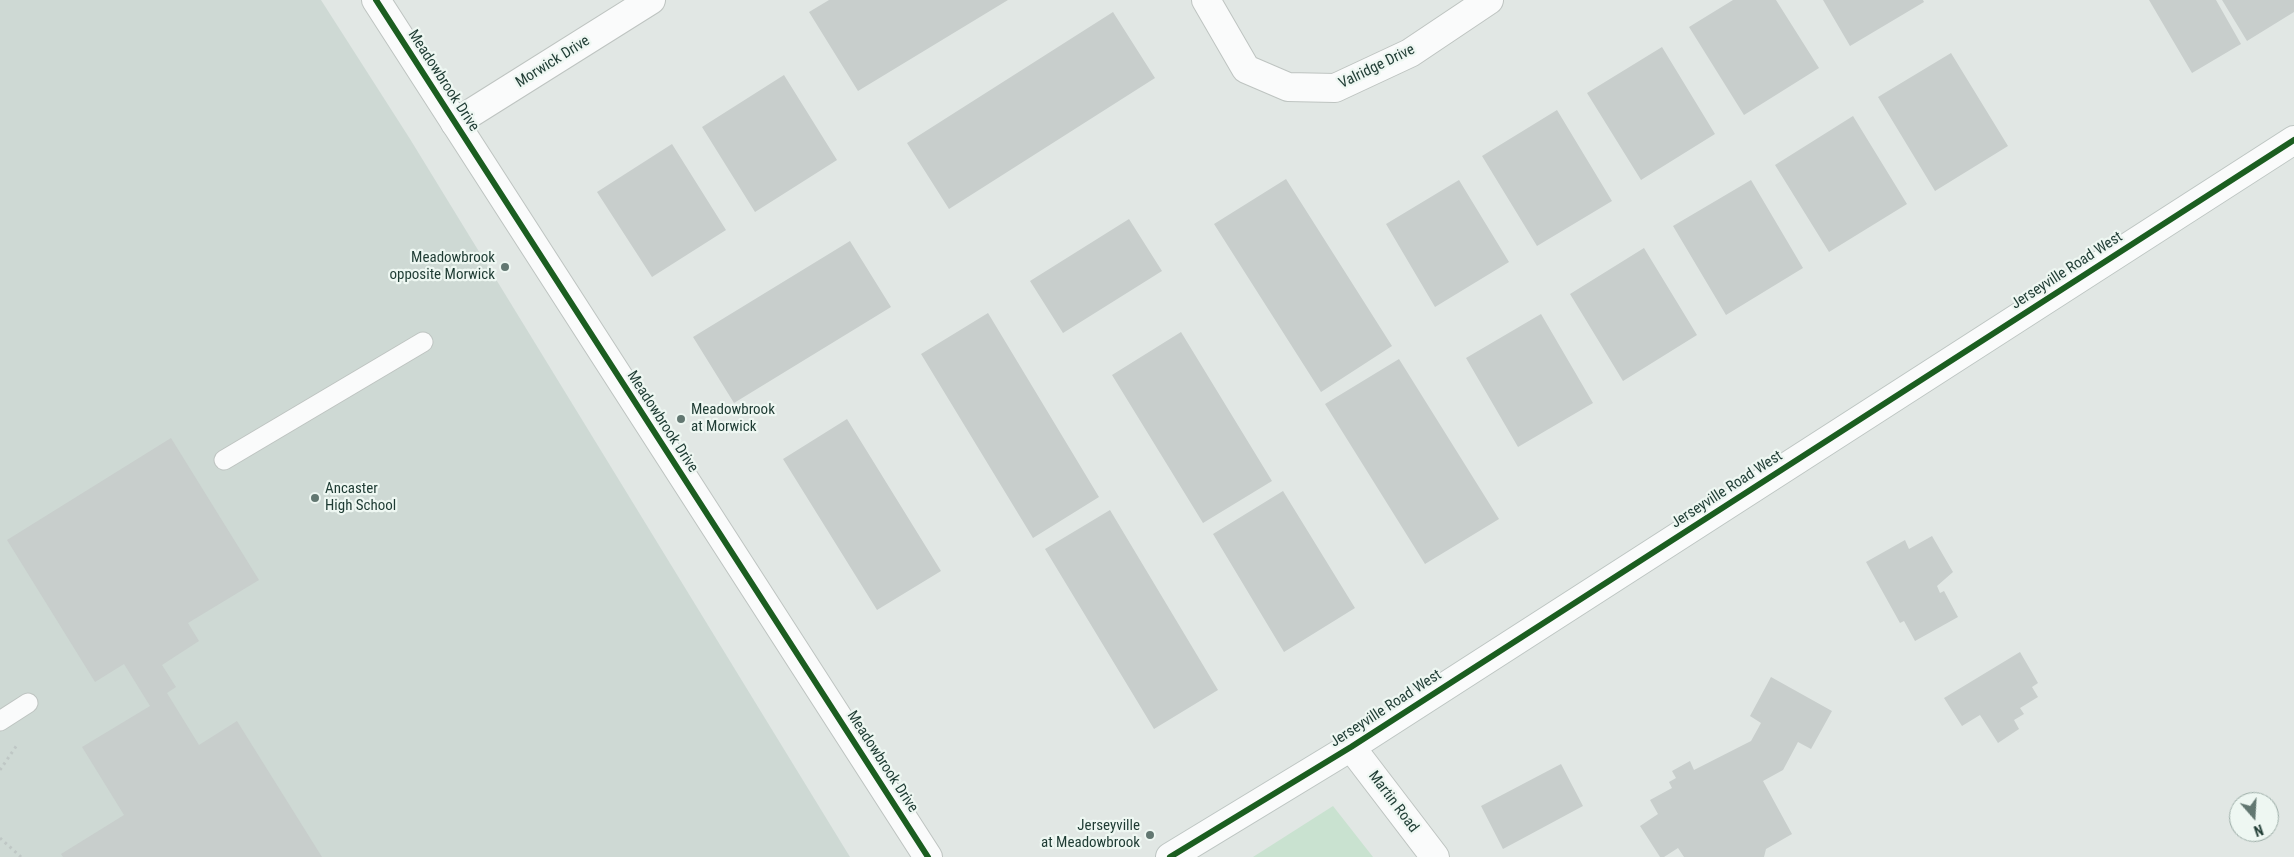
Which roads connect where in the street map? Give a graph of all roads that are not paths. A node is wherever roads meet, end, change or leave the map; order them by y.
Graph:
1 (376, 0) edge
2 (650, 0) edge
3 (1206, 0) edge
4 (1489, 0) edge
5 (455, 123) junction
6 (2294, 140) edge
7 (422, 342) dead end
8 (224, 460) dead end
9 (28, 703) dead end
10 (0, 721) edge
11 (1351, 747) junction
12 (928, 857) edge
13 (1170, 857) edge
14 (1435, 857) edge

1 - 5 street, Meadowbrook Drive
2 - 5 street, Morwick Drive
3 - 4 street, Valridge Drive
5 - 12 street, Meadowbrook Drive
6 - 11 street, Jerseyville Road West
7 - 8 lane
9 - 10 lane
11 - 13 street, Jerseyville Road West
11 - 14 street, Martin Road

